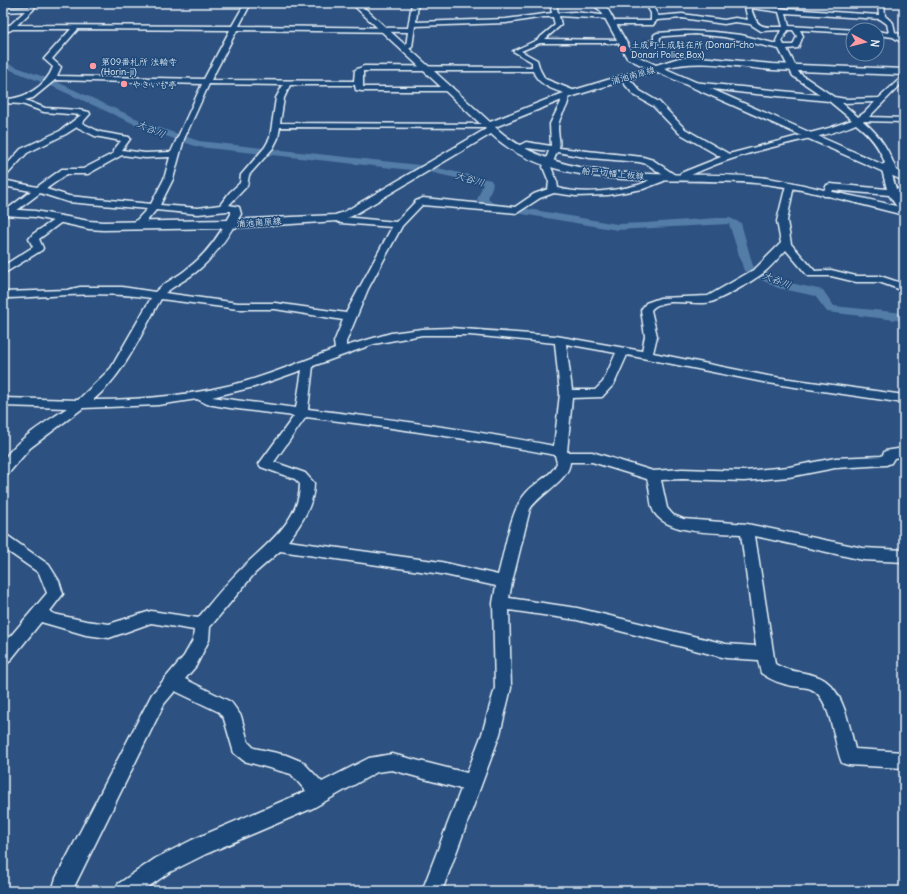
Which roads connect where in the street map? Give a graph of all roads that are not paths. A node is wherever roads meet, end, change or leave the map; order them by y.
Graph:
1 (34, 3) edge
2 (248, 3) edge
3 (355, 3) edge
4 (415, 3) edge
5 (553, 3) edge
6 (595, 3) edge
7 (648, 3) edge
8 (728, 3) edge
9 (881, 3) edge
10 (747, 4) junction
11 (781, 9) edge
12 (3, 10) edge
13 (30, 10) junction
14 (556, 15) junction
15 (882, 17) junction
16 (609, 20) junction
17 (654, 20) junction
18 (752, 22) junction
19 (3, 27) edge
20 (11, 27) junction
21 (76, 27) junction
22 (412, 27) junction
23 (235, 28) junction
24 (784, 29) junction
25 (796, 29) junction
26 (384, 30) junction
27 (845, 31) edge
28 (3, 34) edge
29 (664, 34) junction
30 (885, 34) edge
31 (895, 35) junction
32 (904, 36) edge
33 (539, 40) junction
34 (622, 42) junction
35 (650, 42) dead end
36 (904, 42) edge
37 (770, 45) junction
38 (780, 46) junction
39 (405, 49) junction
40 (424, 67) junction
41 (659, 68) junction
42 (790, 68) junction
43 (535, 69) junction
44 (904, 72) edge
45 (904, 77) edge
46 (624, 78) junction
47 (49, 80) junction
48 (205, 82) junction
49 (287, 83) junction
50 (358, 83) junction
51 (692, 84) junction
52 (449, 89) junction
53 (568, 94) junction
54 (829, 98) junction
55 (882, 100) junction
56 (3, 101) edge
57 (15, 101) junction
58 (857, 120) junction
59 (904, 120) edge
60 (77, 124) junction
61 (275, 125) junction
62 (491, 128) junction
63 (807, 136) junction
64 (516, 149) junction
65 (554, 150) junction
66 (121, 152) junction
67 (174, 154) junction
68 (730, 158) junction
69 (548, 163) junction
70 (889, 172) junction
71 (3, 174) edge
72 (666, 177) junction
73 (685, 177) junction
74 (904, 178) edge
75 (3, 183) edge
76 (790, 185) junction
77 (40, 190) junction
78 (553, 190) junction
79 (897, 192) edge
80 (827, 194) junction
81 (224, 206) junction
82 (155, 207) junction
83 (6, 212) edge
84 (904, 212) edge
85 (337, 218) junction
86 (60, 219) junction
87 (230, 224) junction
88 (137, 225) junction
89 (398, 225) junction
90 (786, 244) junction
91 (3, 270) edge
92 (904, 288) edge
93 (3, 295) edge
94 (158, 295) junction
95 (350, 317) junction
96 (560, 340) junction
97 (342, 350) junction
98 (623, 351) junction
99 (647, 356) junction
100 (307, 363) junction
101 (566, 394) junction
102 (200, 396) junction
103 (904, 399) edge
104 (3, 402) edge
105 (82, 403) junction
106 (301, 413) junction
107 (904, 452) edge
108 (562, 454) junction
109 (3, 471) edge
110 (652, 476) junction
111 (747, 529) junction
112 (3, 540) edge
113 (276, 545) junction
114 (904, 556) edge
115 (504, 582) junction
116 (501, 603) junction
117 (39, 612) junction
118 (202, 625) junction
119 (764, 653) junction
120 (3, 657) edge
121 (172, 681) junction
122 (904, 760) edge
123 (473, 783) junction
124 (320, 793) junction
125 (62, 891) edge
126 (125, 891) edge
127 (432, 891) edge

1 - 13 street
2 - 23 street
3 - 26 main road, 船戸切幡上板線
4 - 22 street
5 - 14 street
6 - 16 main road
7 - 17 street
8 - 10 street
9 - 15 street
10 - 11 street
10 - 18 street
11 - 15 street
11 - 24 street
12 - 13 street
13 - 20 street
14 - 16 street
14 - 22 street
14 - 33 street
15 - 31 street
16 - 17 street
16 - 34 main road
17 - 18 street
17 - 29 street
18 - 24 street
19 - 20 street
20 - 21 street
20 - 28 street
21 - 23 street
21 - 47 street
22 - 26 street
22 - 39 street
23 - 26 street
23 - 48 street
24 - 25 street
24 - 38 street
25 - 27 street
25 - 38 street
26 - 39 main road, 船戸切幡上板線
29 - 35 street
29 - 37 street
30 - 31 street
31 - 32 street
31 - 36 street
33 - 34 street
33 - 43 street
34 - 41 main road
37 - 38 street
37 - 42 street
38 - 42 street
39 - 40 main road, 船戸切幡上板線
40 - 43 street
40 - 50 street
40 - 52 main road, 船戸切幡上板線
41 - 42 main road, 浦池南原線
41 - 46 main road, 浦池南原線
41 - 51 main road
42 - 44 main road, 浦池南原線
42 - 54 street
43 - 53 street
45 - 55 street
46 - 53 main road, 浦池南原線
46 - 68 street
47 - 48 street
47 - 57 street
48 - 49 street
48 - 67 street
49 - 50 street
49 - 61 street
50 - 52 street
51 - 54 street
51 - 63 main road
52 - 62 main road, 船戸切幡上板線
53 - 62 main road, 浦池南原線
53 - 65 street
54 - 55 street
54 - 58 street
55 - 58 street
56 - 57 street
57 - 60 street
58 - 59 street
58 - 63 street
58 - 70 street
60 - 66 street
60 - 71 street
61 - 62 street
61 - 81 street
62 - 64 main road, 船戸切幡上板線
62 - 85 main road, 浦池南原線
63 - 68 street
63 - 70 main road
64 - 65 street
64 - 69 main road, 船戸切幡上板線
65 - 69 street
65 - 72 street
66 - 67 street
66 - 77 street
67 - 82 street
68 - 73 street
69 - 72 main road, 船戸切幡上板線
69 - 78 street
70 - 74 main road
70 - 79 street
72 - 73 main road, 船戸切幡上板線
72 - 78 street
73 - 76 main road, 船戸切幡上板線
75 - 77 street
76 - 80 main road, 船戸切幡上板線
76 - 90 street
77 - 82 street
77 - 83 street
78 - 89 street
79 - 80 street
79 - 84 street
80 - 84 main road, 船戸切幡上板線
81 - 82 street
81 - 87 street
82 - 88 street
83 - 86 main road, 浦池南原線
85 - 87 main road, 浦池南原線
85 - 89 street
86 - 88 main road, 浦池南原線
86 - 91 street
87 - 88 main road, 浦池南原線
87 - 94 street
89 - 95 street
90 - 92 street
90 - 99 street
93 - 94 street
94 - 95 street
94 - 105 street
95 - 97 street
96 - 97 street
96 - 98 street
96 - 101 street
97 - 100 street
98 - 99 street
98 - 101 street
99 - 103 street
100 - 102 street
100 - 106 street
101 - 108 street
102 - 105 street
102 - 106 street
104 - 105 street
105 - 109 street
106 - 108 street
106 - 113 street
107 - 110 street
108 - 110 street
108 - 115 street
110 - 111 street
111 - 114 street
111 - 119 street
112 - 117 street
113 - 115 street
113 - 118 street
115 - 116 street
116 - 119 street
116 - 123 street
117 - 118 street
117 - 120 street
118 - 121 street
119 - 122 street
121 - 124 street
121 - 125 street
123 - 124 street
123 - 127 street
124 - 126 street

